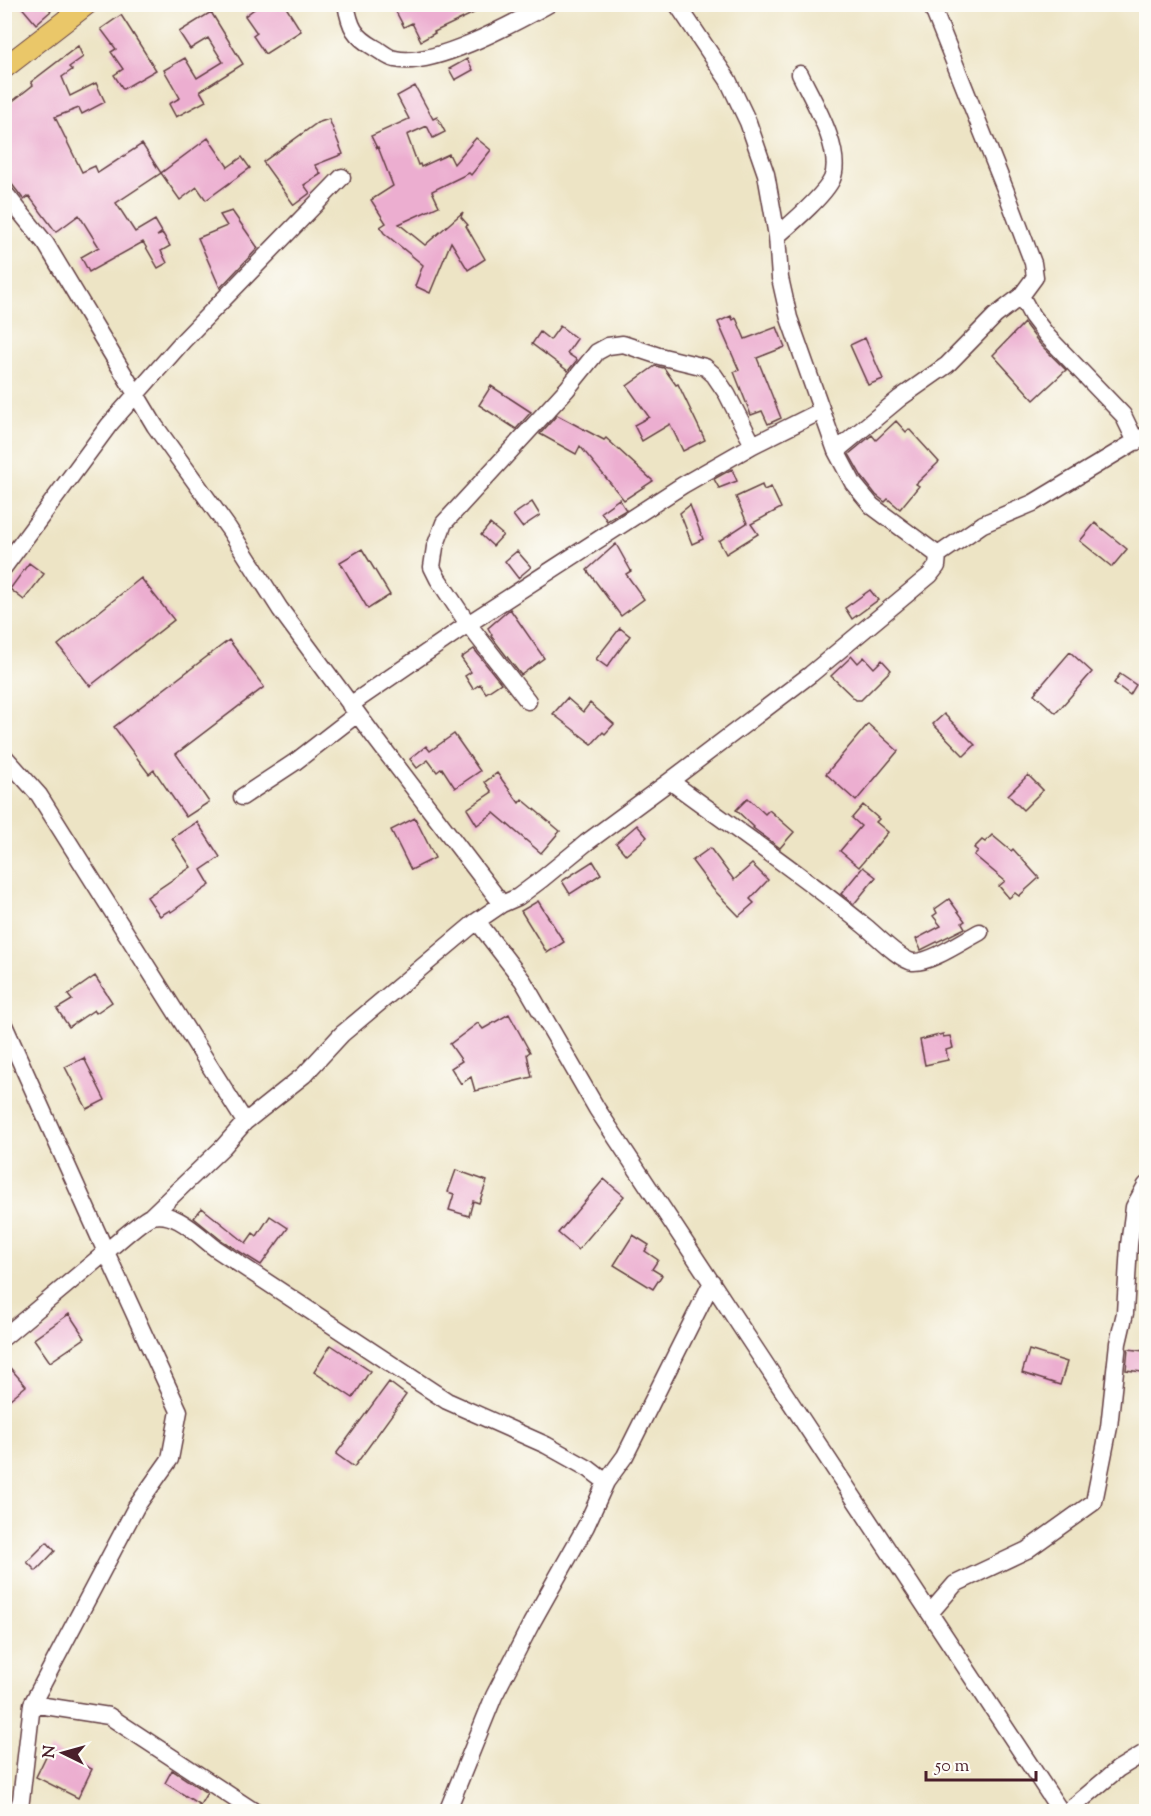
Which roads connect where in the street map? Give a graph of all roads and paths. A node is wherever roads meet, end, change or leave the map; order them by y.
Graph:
1 (87, 4) edge
2 (346, 4) edge
3 (549, 4) edge
4 (677, 4) edge
5 (932, 4) edge
6 (4, 68) edge
7 (800, 74) dead end
8 (342, 177) dead end
9 (4, 192) edge
10 (777, 236) junction
11 (1021, 296) junction
12 (136, 395) junction
13 (821, 411) junction
14 (1141, 439) edge
15 (753, 445) junction
16 (836, 451) junction
17 (938, 555) junction
18 (4, 567) edge
19 (468, 624) junction
20 (528, 701) dead end
21 (354, 710) junction
22 (4, 756) edge
23 (670, 781) junction
24 (242, 797) dead end
25 (502, 904) junction
26 (477, 921) junction
27 (980, 932) dead end
28 (4, 1025) edge
29 (245, 1122) junction
30 (1144, 1197) edge
31 (150, 1217) junction
32 (105, 1252) junction
33 (712, 1282) junction
34 (4, 1337) edge
35 (606, 1482) junction
36 (930, 1613) junction
37 (32, 1704) junction
38 (1146, 1752) edge
39 (17, 1812) edge
40 (255, 1812) edge
41 (447, 1812) edge
42 (1060, 1812) edge
43 (1066, 1812) edge

1 - 6 main road
2 - 3 street
4 - 10 street
5 - 11 street
7 - 10 street
8 - 12 street
9 - 12 street
10 - 13 street
11 - 14 street
11 - 16 street
12 - 18 street
12 - 21 street
13 - 15 street
13 - 16 street
14 - 17 street
15 - 19 street
15 - 19 street
16 - 17 street
17 - 23 street
19 - 20 street
19 - 21 street
21 - 24 street
21 - 25 street
22 - 29 street
23 - 25 street
23 - 27 street
25 - 26 street
26 - 29 street
26 - 33 street
28 - 32 street
29 - 31 street
30 - 36 street
31 - 32 street
31 - 35 street
32 - 34 street
32 - 37 street
33 - 35 street
33 - 36 street
35 - 41 street
36 - 42 street
37 - 39 street
37 - 40 street
38 - 43 street

